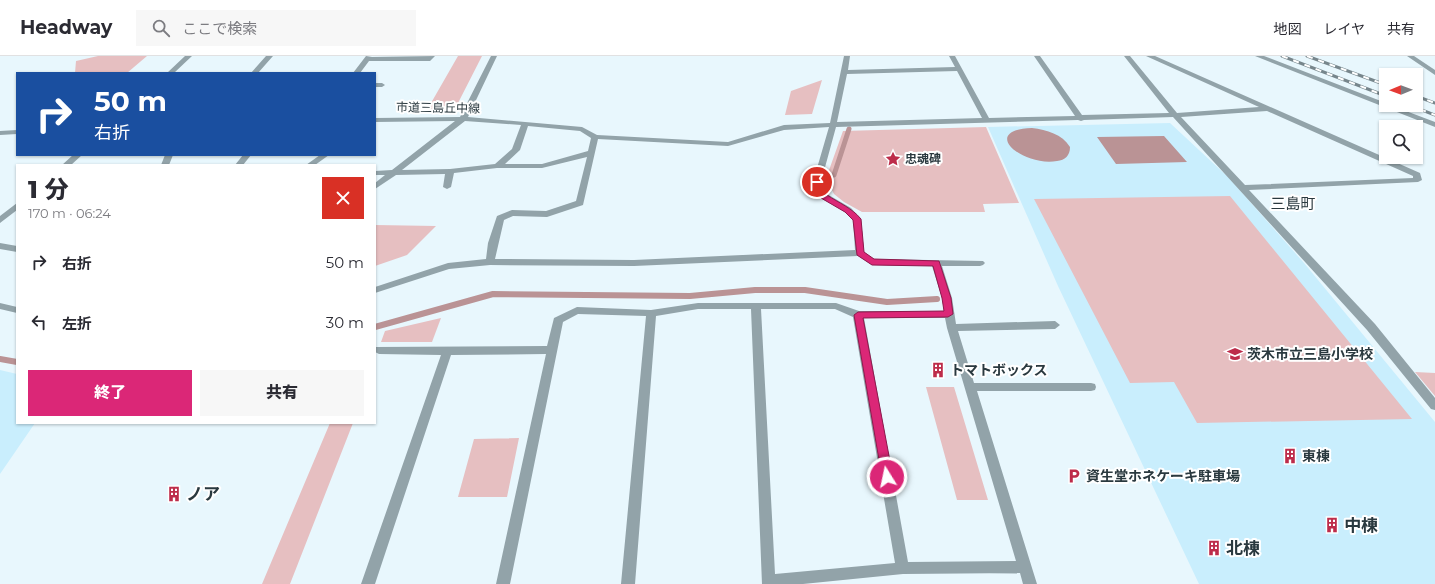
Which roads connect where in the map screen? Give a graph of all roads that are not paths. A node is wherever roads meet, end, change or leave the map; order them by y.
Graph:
1 (189, 56) edge
2 (270, 56) edge
3 (432, 56) edge
4 (494, 56) edge
5 (847, 56) edge
6 (952, 56) edge
7 (1037, 56) edge
8 (1127, 56) edge
9 (1149, 56) edge
10 (1258, 56) edge
11 (1410, 56) edge
12 (368, 57) edge
13 (958, 69) junction
14 (171, 72) edge
15 (255, 72) edge
16 (357, 72) edge
17 (843, 72) junction
18 (1435, 73) edge
19 (1269, 109) junction
20 (1176, 115) junction
21 (1081, 118) junction
22 (463, 119) junction
23 (376, 120) edge
24 (987, 121) junction
25 (525, 123) junction
26 (831, 125) junction
27 (1435, 125) edge
28 (16, 132) edge
29 (0, 133) edge
30 (595, 137) junction
31 (591, 153) junction
32 (77, 156) edge
33 (246, 156) edge
34 (324, 156) edge
35 (67, 164) edge
36 (240, 164) edge
37 (312, 164) edge
38 (497, 166) junction
39 (450, 171) junction
40 (376, 173) edge
41 (391, 174) junction
42 (376, 186) edge
43 (447, 187) dead end
44 (1244, 188) junction
45 (16, 207) edge
46 (0, 220) edge
47 (1, 247) edge
48 (16, 249) edge
49 (860, 254) junction
50 (490, 262) junction
51 (936, 263) junction
52 (980, 263) dead end
53 (376, 290) edge
54 (756, 305) junction
55 (0, 306) edge
56 (16, 310) edge
57 (651, 313) junction
58 (948, 314) junction
59 (858, 315) junction
60 (1055, 325) dead end
61 (952, 328) junction
62 (378, 350) dead end
63 (550, 350) junction
64 (447, 351) junction
65 (970, 387) junction
66 (1091, 387) dead end
67 (1435, 406) edge
68 (1025, 567) junction
69 (903, 568) junction
70 (769, 582) edge
71 (368, 584) edge
72 (503, 584) edge
73 (628, 584) edge
74 (1030, 584) edge

1 - 14 street
2 - 15 street
3 - 12 street
4 - 22 street
5 - 17 street
6 - 13 street
7 - 21 street
8 - 20 street
9 - 19 street
10 - 27 street
11 - 18 street
12 - 16 street
13 - 17 street
13 - 24 street
17 - 26 street
19 - 20 street
19 - 44 street
20 - 21 street
20 - 44 street
21 - 24 street
22 - 23 street, 市道三島丘中線
22 - 25 street, 市道三島丘中線
22 - 41 street
24 - 26 street
25 - 30 street, 市道三島丘中線
25 - 38 street
26 - 30 street
26 - 49 street
28 - 29 street
30 - 31 street
31 - 38 street
31 - 50 street
32 - 35 street
33 - 36 street
34 - 37 street
38 - 39 street
39 - 41 street
39 - 43 street
40 - 41 street
41 - 42 street
44 - 67 street
45 - 46 street
47 - 48 street
49 - 50 street
49 - 51 street
50 - 53 street
51 - 52 street
51 - 58 street
54 - 57 street
54 - 59 street
54 - 70 street
55 - 56 street
57 - 63 street
57 - 73 street
58 - 59 street
58 - 61 street
59 - 69 street
60 - 61 street
61 - 65 street
62 - 64 street
63 - 64 street
63 - 72 street
64 - 71 street
65 - 66 street
65 - 68 street
68 - 69 street
68 - 74 street
69 - 70 street

